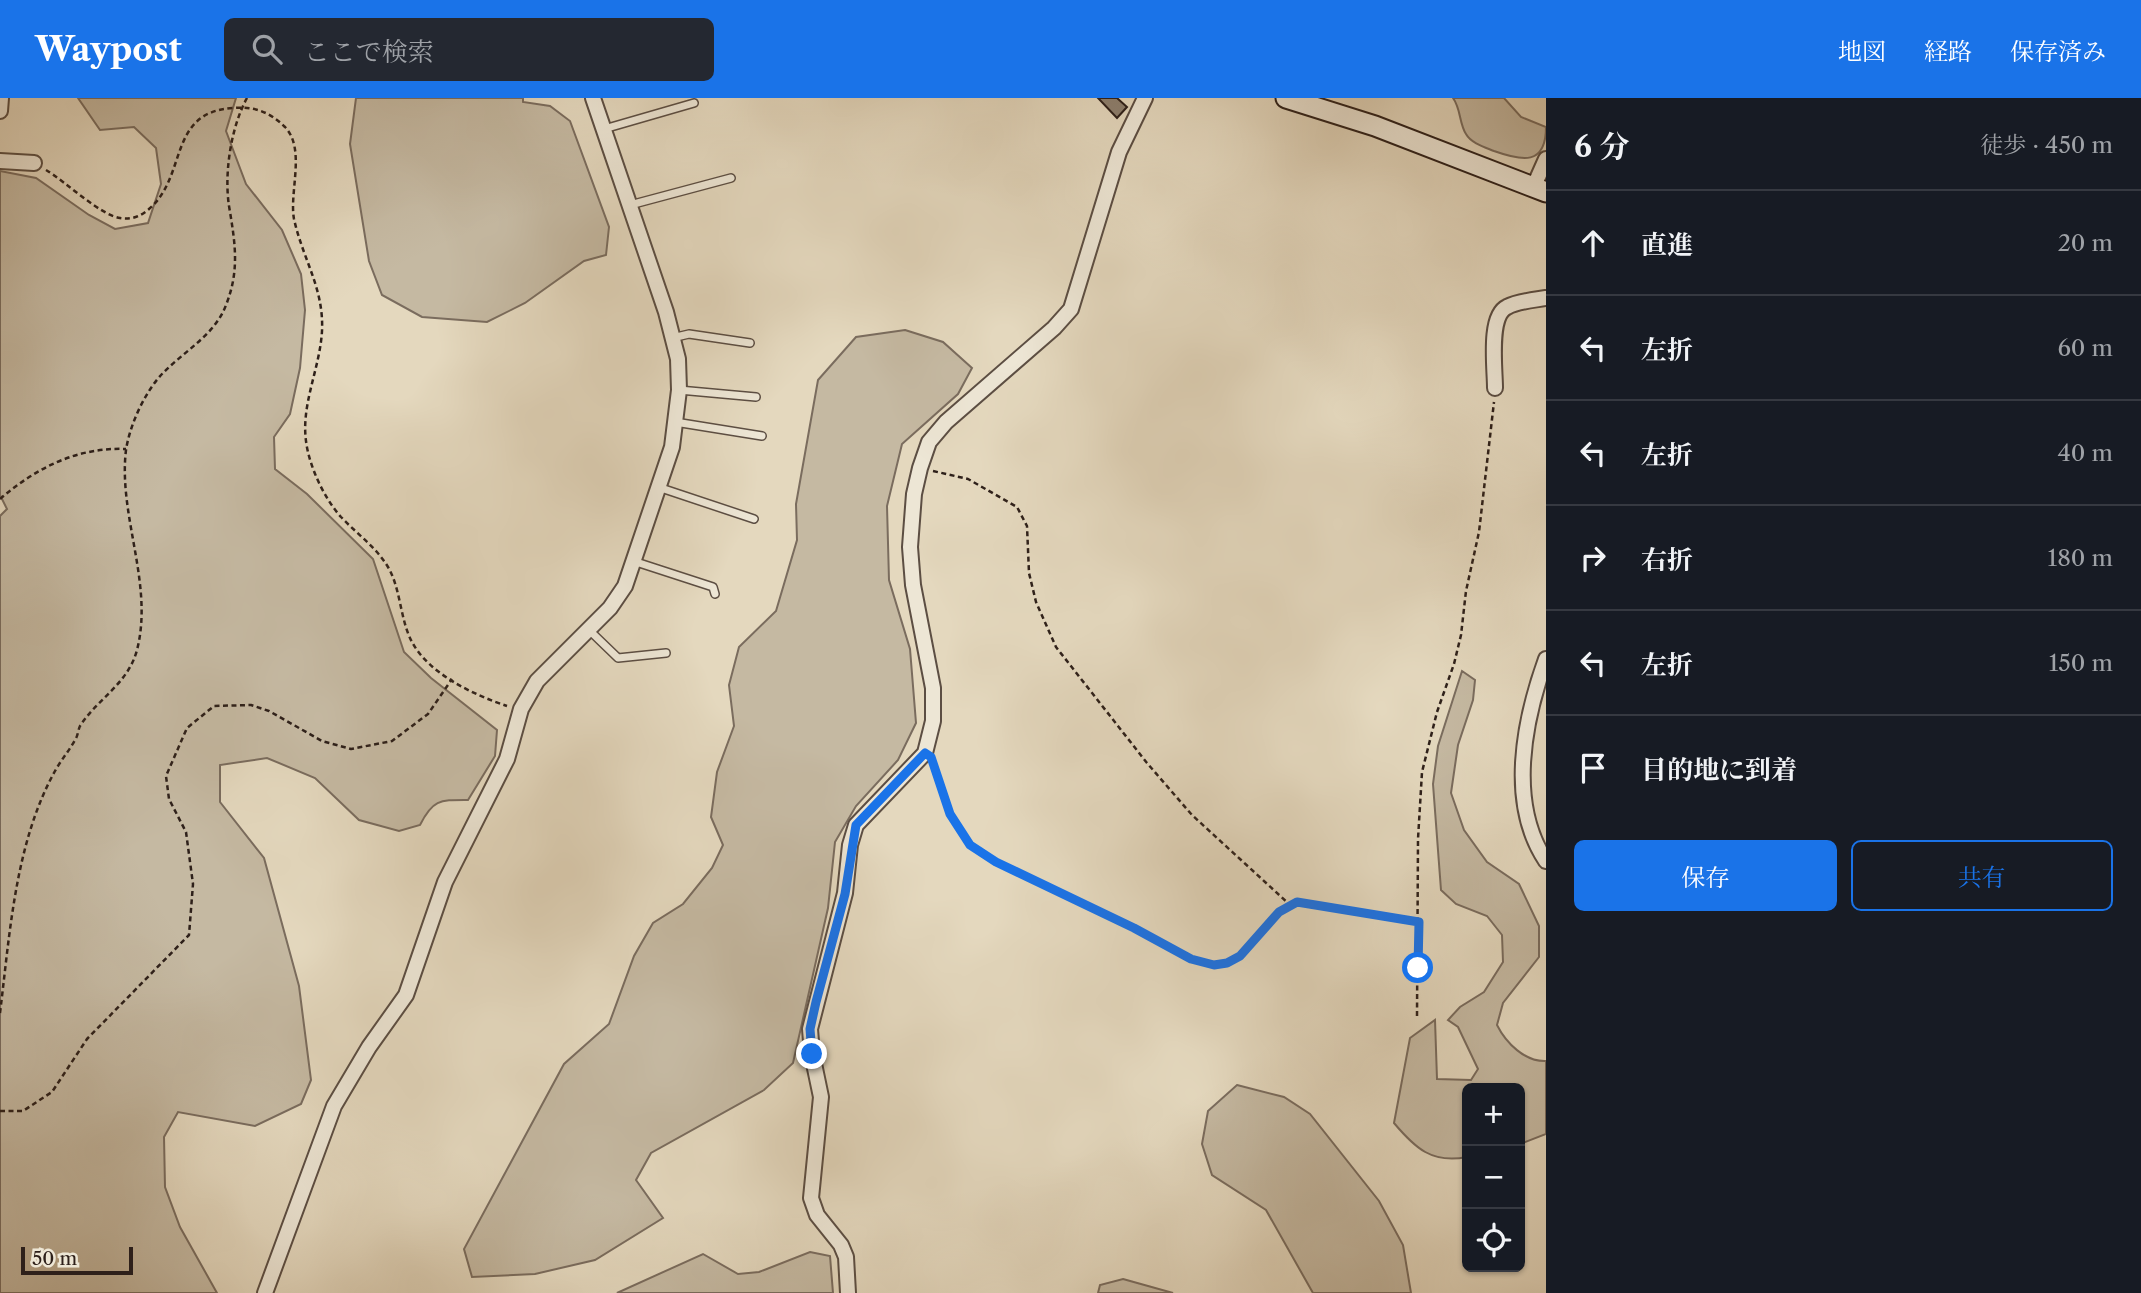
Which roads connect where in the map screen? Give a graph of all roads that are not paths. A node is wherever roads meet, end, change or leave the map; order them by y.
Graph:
1 (1, 98) edge
2 (593, 98) edge
3 (1145, 98) edge
4 (1286, 98) edge
5 (694, 103) dead end
6 (0, 111) edge
7 (604, 130) junction
8 (1546, 159) edge
9 (0, 161) edge
10 (34, 163) road end
11 (730, 178) dead end
12 (1540, 189) edge
13 (628, 206) junction
14 (1546, 298) edge
15 (672, 338) junction
16 (750, 344) dead end
17 (1495, 388) road end
18 (679, 390) junction
19 (756, 397) dead end
20 (675, 422) junction
21 (762, 436) dead end
22 (660, 488) junction
23 (754, 519) dead end
24 (633, 561) junction
25 (715, 594) dead end
26 (589, 630) junction
27 (666, 653) dead end
28 (1546, 659) edge
29 (1546, 861) edge
30 (265, 1293) edge
31 (848, 1293) edge

1 - 6 street
2 - 7 street
3 - 31 street
4 - 12 street
5 - 7 lane
7 - 13 street
8 - 12 street
9 - 10 street
11 - 13 lane
13 - 15 street
14 - 17 street
15 - 16 lane
15 - 18 street
18 - 19 lane
18 - 20 street
20 - 21 lane
20 - 22 street
22 - 23 lane
22 - 24 street
24 - 25 lane
24 - 26 street
26 - 27 lane
26 - 30 street
28 - 29 street

